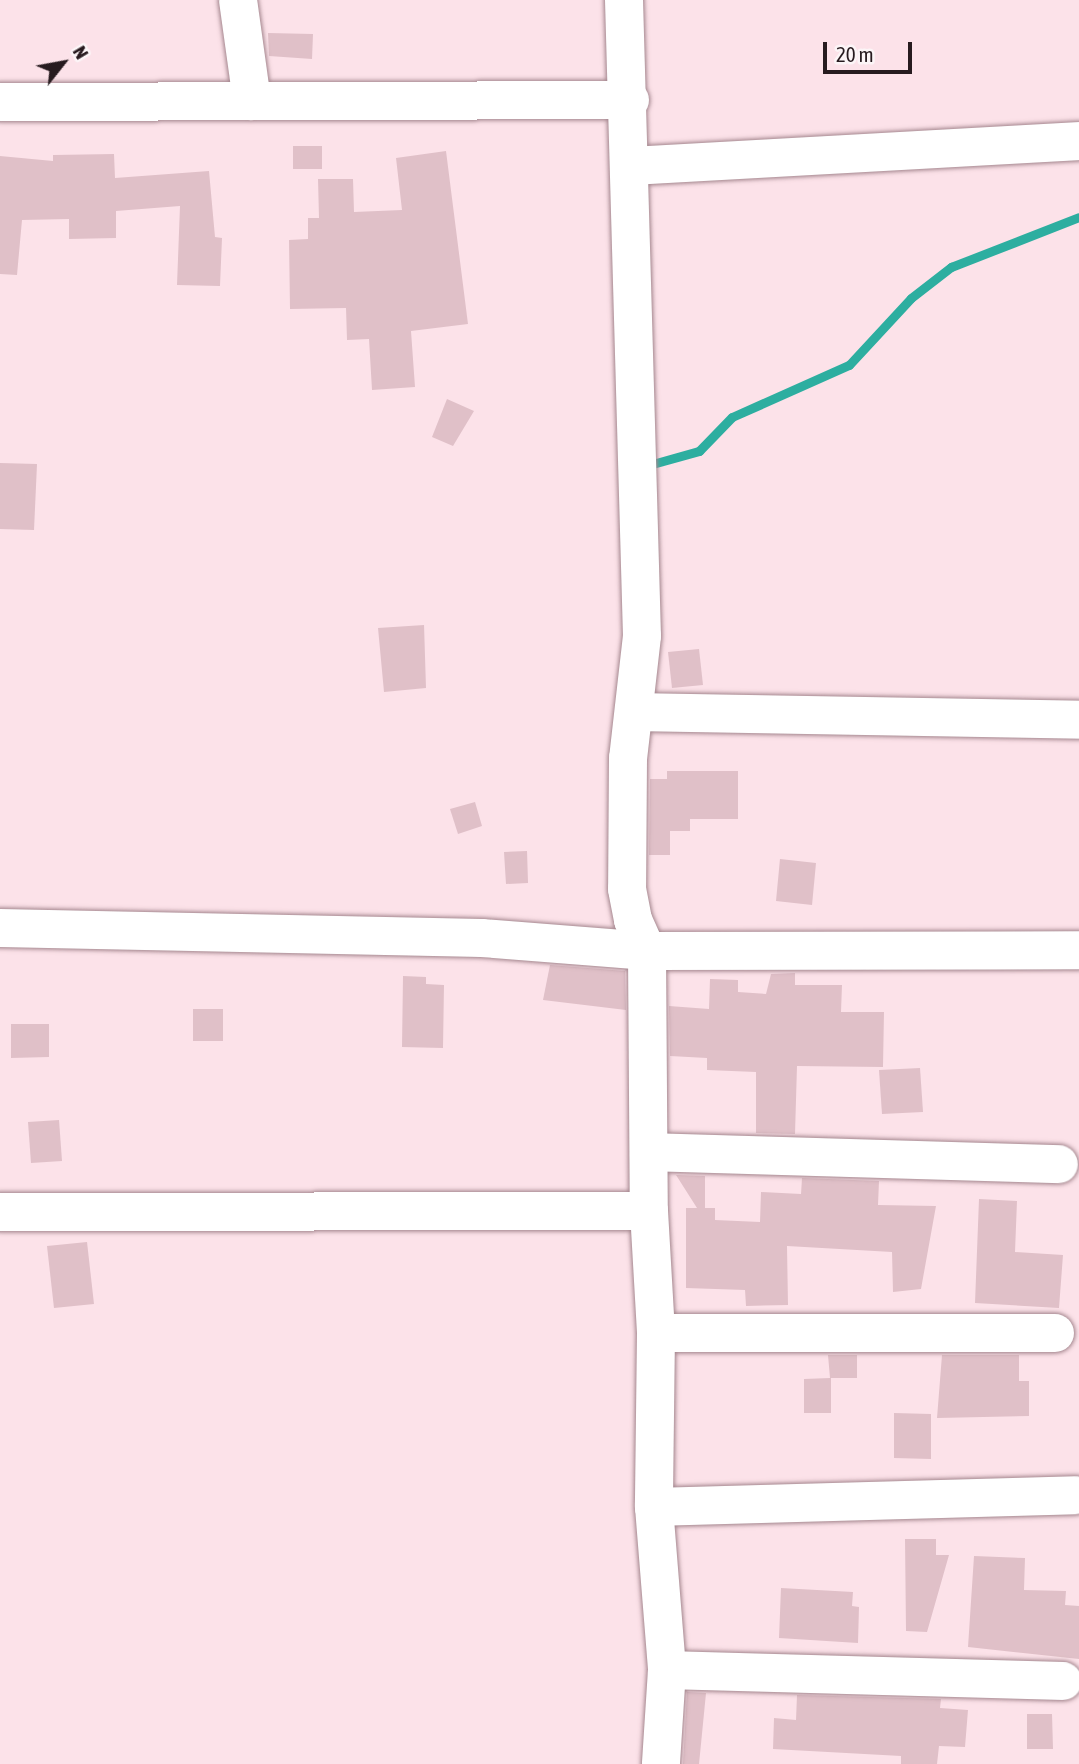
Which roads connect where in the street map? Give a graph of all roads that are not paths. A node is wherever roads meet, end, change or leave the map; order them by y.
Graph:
1 (238, 0) edge
2 (624, 0) edge
3 (630, 100) junction
4 (252, 101) junction
5 (0, 102) edge
6 (1079, 141) edge
7 (632, 166) junction
8 (637, 712) junction
9 (1079, 720) edge
10 (0, 928) edge
11 (1079, 950) edge
12 (647, 951) junction
13 (649, 1153) junction
14 (1059, 1164) dead end
15 (649, 1211) junction
16 (0, 1212) edge
17 (656, 1333) junction
18 (1055, 1333) dead end
19 (1075, 1494) dead end
20 (654, 1507) junction
21 (667, 1670) junction
22 (1063, 1681) dead end
23 (661, 1764) edge

1 - 4 street
2 - 3 street
3 - 4 street
3 - 7 street
4 - 5 street
6 - 7 street
7 - 8 street
8 - 9 street
8 - 12 street
10 - 12 street
11 - 12 street
12 - 13 street
13 - 14 street
13 - 15 street
15 - 16 street
15 - 17 street
17 - 18 street
17 - 20 street
19 - 20 street
20 - 21 street
21 - 22 street
21 - 23 street

